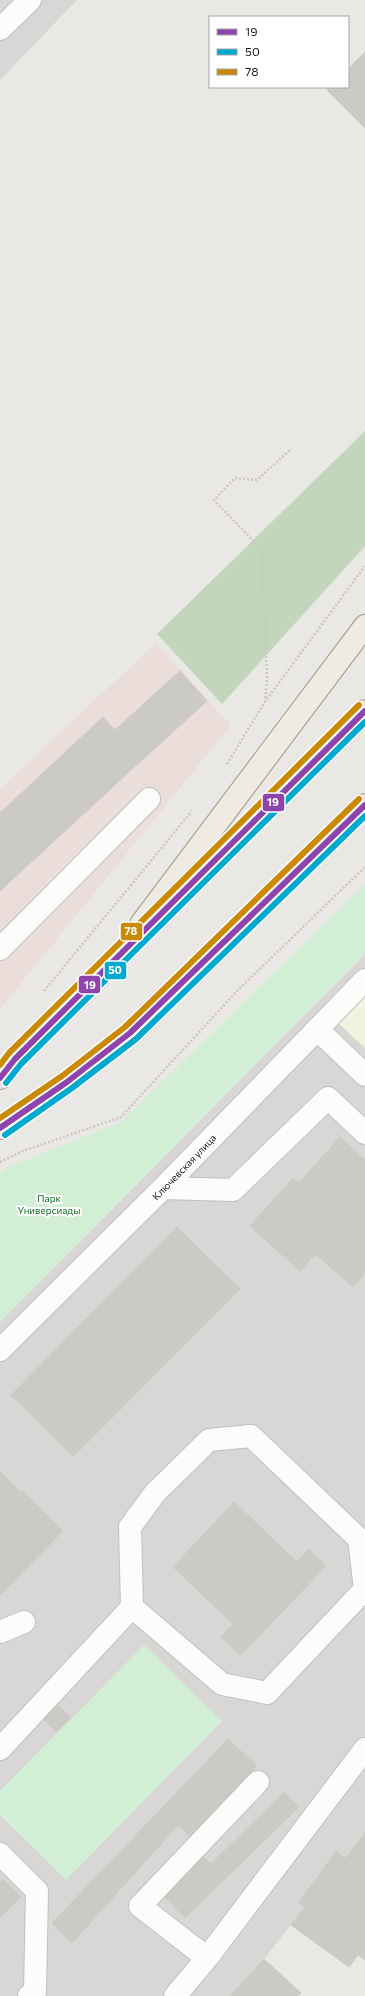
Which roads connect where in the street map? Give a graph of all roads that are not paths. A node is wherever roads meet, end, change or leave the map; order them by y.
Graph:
1 (30, 0) edge
2 (0, 29) edge
3 (365, 626) edge
4 (365, 711) edge
5 (149, 799) dead end
6 (365, 805) edge
7 (0, 949) edge
8 (106, 970) junction
9 (365, 980) edge
10 (317, 1028) junction
11 (365, 1075) edge
12 (0, 1078) edge
13 (0, 1128) edge
14 (365, 1133) edge
15 (163, 1188) junction
16 (0, 1350) edge
17 (132, 1607) junction
18 (24, 1622) dead end
19 (0, 1632) edge
20 (0, 1749) edge
21 (365, 1749) edge
22 (258, 1782) dead end
23 (0, 1854) edge
24 (208, 1958) junction
25 (29, 1996) edge
26 (175, 1996) edge

1 - 2 street
3 - 8 main road
4 - 8 highway
5 - 7 street
6 - 13 highway
8 - 12 highway
9 - 10 street, Ключевская улица
10 - 11 street
10 - 15 street, Ключевская улица
14 - 15 street
15 - 16 street, Ключевская улица
17 - 17 street
17 - 20 street
18 - 19 street
21 - 24 street
22 - 24 street
23 - 25 street
24 - 26 street

